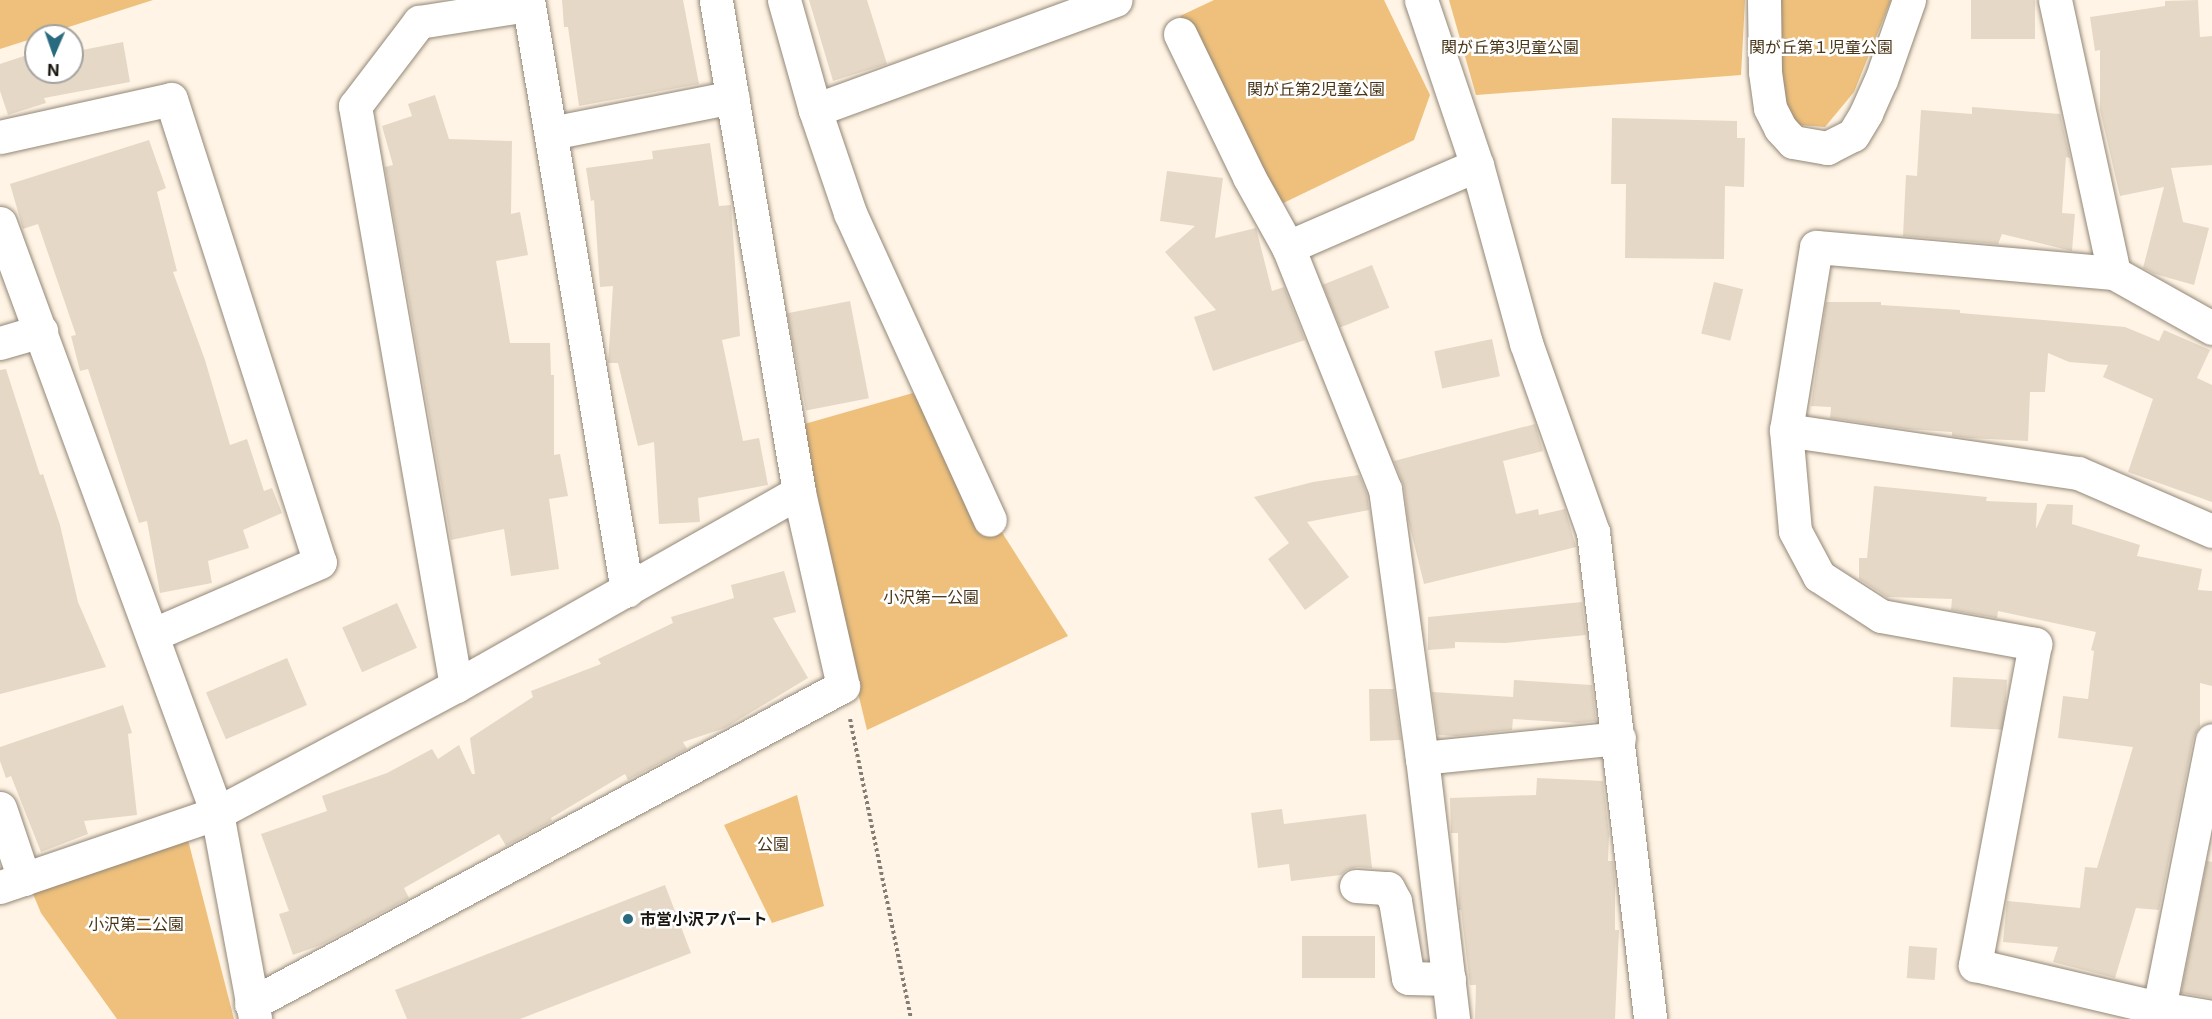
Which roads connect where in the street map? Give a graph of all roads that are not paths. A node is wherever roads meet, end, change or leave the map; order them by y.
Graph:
1 (716, 0) edge
2 (784, 0) edge
3 (1116, 0) edge
4 (1421, 0) edge
5 (1764, 0) edge
6 (1909, 0) edge
7 (2055, 0) edge
8 (528, 2) edge
9 (1180, 34) dead end
10 (732, 98) junction
11 (814, 110) junction
12 (550, 133) junction
13 (0, 137) edge
14 (1477, 165) junction
15 (0, 222) edge
16 (1288, 247) junction
17 (2114, 273) junction
18 (2212, 328) edge
19 (41, 332) junction
20 (0, 343) edge
21 (1786, 430) junction
22 (799, 492) junction
23 (990, 520) dead end
24 (2212, 531) edge
25 (627, 591) junction
26 (152, 635) junction
27 (456, 686) junction
28 (1619, 738) junction
29 (2212, 740) edge
30 (1422, 758) junction
31 (0, 808) edge
32 (217, 813) junction
33 (12, 883) edge
34 (1356, 886) dead end
35 (1449, 979) junction
36 (2159, 1008) junction
37 (253, 1011) edge
38 (2212, 1017) edge
39 (1453, 1019) edge
40 (1650, 1019) edge

1 - 10 street
2 - 11 street
3 - 11 street
4 - 14 street
5 - 6 street
7 - 17 street
8 - 12 street
8 - 27 street
9 - 16 street
10 - 12 street
10 - 22 street
11 - 23 street
12 - 25 street
13 - 26 street
14 - 16 street
14 - 28 street
15 - 19 street
16 - 30 street
17 - 18 street
17 - 21 street
19 - 20 street
19 - 26 street
21 - 24 street
21 - 36 street
22 - 25 street
22 - 37 street
25 - 27 street
26 - 32 street
27 - 32 street
28 - 30 street
28 - 40 street
29 - 36 street
30 - 35 street
31 - 33 street
32 - 33 street
32 - 37 street
34 - 35 street
35 - 39 street
36 - 38 street

